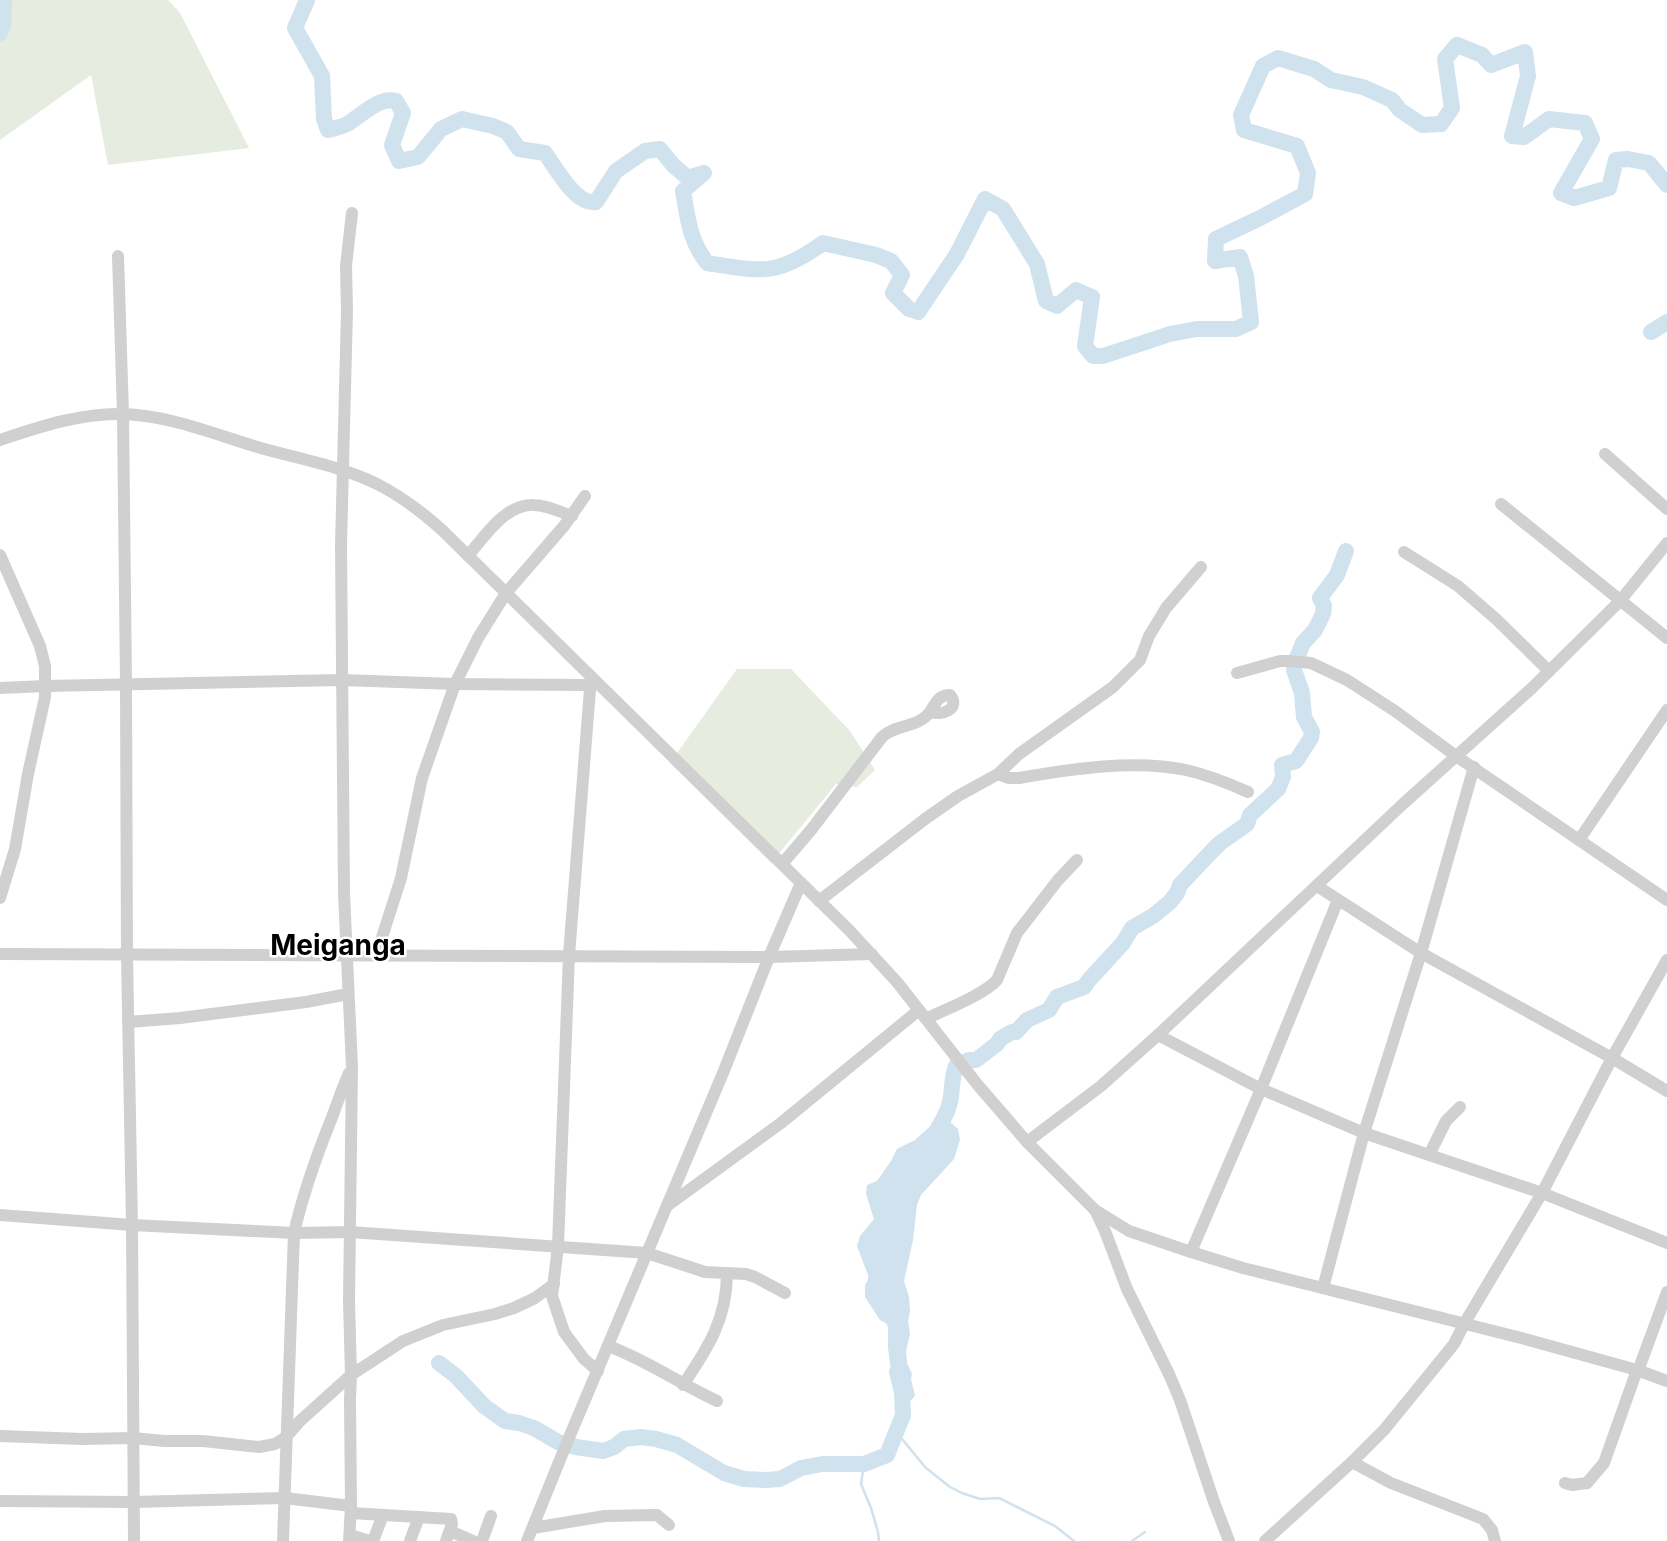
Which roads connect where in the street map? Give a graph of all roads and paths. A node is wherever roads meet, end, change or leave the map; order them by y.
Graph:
1 (352, 213) dead end
2 (118, 256) dead end
3 (123, 414) junction
4 (0, 440) edge
5 (1604, 454) dead end
6 (342, 471) junction
7 (585, 496) dead end
8 (1501, 504) dead end
9 (1667, 509) edge
10 (572, 516) junction
11 (1667, 543) edge
12 (1404, 552) dead end
13 (0, 555) edge
14 (468, 556) junction
15 (1201, 567) dead end
16 (506, 593) junction
17 (1620, 601) junction
18 (1667, 638) edge
19 (1549, 672) junction
20 (1237, 673) dead end
21 (342, 680) junction
22 (590, 681) junction
23 (126, 684) junction
24 (455, 684) junction
25 (46, 686) junction
26 (0, 688) edge
27 (1667, 710) edge
28 (930, 712) dead end
29 (1456, 756) junction
30 (1474, 767) junction
31 (998, 774) junction
32 (1248, 792) dead end
33 (1579, 840) junction
34 (1077, 860) dead end
35 (782, 864) junction
36 (801, 883) junction
37 (1316, 886) junction
38 (0, 898) edge
39 (1338, 900) junction
40 (1667, 900) edge
41 (819, 901) junction
42 (1421, 953) junction
43 (0, 954) edge
44 (872, 954) junction
45 (127, 955) junction
46 (569, 955) junction
47 (347, 956) junction
48 (376, 956) junction
49 (769, 957) junction
50 (1667, 960) edge
51 (348, 994) junction
52 (922, 1014) junction
53 (128, 1022) junction
54 (1158, 1035) junction
55 (1612, 1058) junction
56 (352, 1067) junction
57 (1261, 1089) junction
58 (1667, 1091) edge
59 (1460, 1107) dead end
60 (1364, 1133) junction
61 (1027, 1142) junction
62 (1429, 1155) junction
63 (1542, 1193) junction
64 (667, 1206) junction
65 (1094, 1210) junction
66 (0, 1215) edge
67 (132, 1225) junction
68 (350, 1232) junction
69 (294, 1233) junction
70 (1667, 1244) edge
71 (558, 1246) junction
72 (1191, 1252) junction
73 (647, 1253) junction
74 (727, 1273) junction
75 (554, 1284) junction
76 (1323, 1288) junction
77 (1667, 1292) edge
78 (785, 1293) dead end
79 (1464, 1324) junction
80 (608, 1346) junction
81 (598, 1371) junction
82 (1638, 1371) junction
83 (351, 1375) junction
84 (1667, 1381) edge
85 (683, 1385) junction
86 (717, 1401) dead end
87 (0, 1436) edge
88 (286, 1437) junction
89 (133, 1438) junction
90 (1352, 1462) junction
91 (1565, 1483) dead end
92 (285, 1498) junction
93 (0, 1501) edge
94 (133, 1502) junction
95 (351, 1509) junction
96 (382, 1514) junction
97 (491, 1516) dead end
98 (419, 1517) junction
99 (669, 1524) dead end
100 (533, 1528) junction
101 (448, 1536) edge
102 (350, 1538) edge
103 (134, 1541) edge
104 (283, 1541) edge
105 (371, 1541) edge
106 (410, 1541) edge
107 (473, 1541) edge
108 (482, 1541) edge
109 (527, 1541) edge
110 (1229, 1541) edge
111 (1265, 1541) edge
112 (1495, 1541) edge

1 - 6 street
2 - 3 street
3 - 4 street
3 - 6 street
3 - 23 street
5 - 9 street
6 - 14 street
6 - 21 street
7 - 10 street
8 - 17 street
10 - 14 street
10 - 16 street
11 - 17 street
12 - 19 street
13 - 25 street
14 - 16 street
15 - 31 street
16 - 22 street
16 - 24 street
17 - 18 street
17 - 19 street
19 - 29 street
20 - 29 street
21 - 23 street
21 - 24 street
21 - 47 street
22 - 24 street
22 - 35 street
22 - 46 street
23 - 25 street
23 - 45 street
24 - 48 street
25 - 26 street
25 - 38 street
27 - 33 street
28 - 35 street
29 - 30 street
29 - 37 street
30 - 33 street
30 - 42 street
31 - 32 street
31 - 41 street
33 - 40 street
34 - 52 street
35 - 36 street
36 - 41 street
36 - 49 street
37 - 39 street
37 - 54 street
39 - 42 street
39 - 57 street
41 - 44 street
42 - 55 street
42 - 60 street
43 - 45 street
44 - 49 street
44 - 52 street
45 - 47 street
45 - 53 street
46 - 48 street
46 - 49 street
46 - 71 street
47 - 48 street
47 - 51 street
49 - 64 street
50 - 55 street
51 - 53 street
51 - 56 street
52 - 61 street
52 - 64 street
53 - 67 street
54 - 57 street
54 - 61 street
55 - 58 street
55 - 63 street
56 - 68 street
56 - 69 street
57 - 60 street
57 - 72 street
59 - 62 street
60 - 62 street
60 - 76 street
61 - 65 street
62 - 63 street
63 - 70 street
63 - 79 street
64 - 73 street
65 - 72 street
65 - 110 street
66 - 67 street
67 - 69 street
67 - 89 street
68 - 69 street
68 - 71 street
68 - 83 street
69 - 88 street
71 - 73 street
71 - 75 street
72 - 76 street
73 - 74 street
73 - 80 street
74 - 78 street
74 - 85 street
75 - 81 street
75 - 83 street
76 - 79 street
77 - 82 street
79 - 82 street
79 - 90 street
80 - 81 street
80 - 85 street
81 - 100 street
82 - 84 street
82 - 91 street
83 - 88 street
83 - 95 street
85 - 86 street
87 - 89 street
88 - 89 street
88 - 92 street
89 - 94 street
90 - 111 street
90 - 112 street
92 - 94 street
92 - 95 street
92 - 104 street
93 - 94 street
94 - 103 street
95 - 96 street
95 - 102 street
96 - 98 street
96 - 105 street
97 - 108 street
98 - 101 street
98 - 106 street
99 - 100 street
100 - 109 street
101 - 107 street
102 - 105 street

